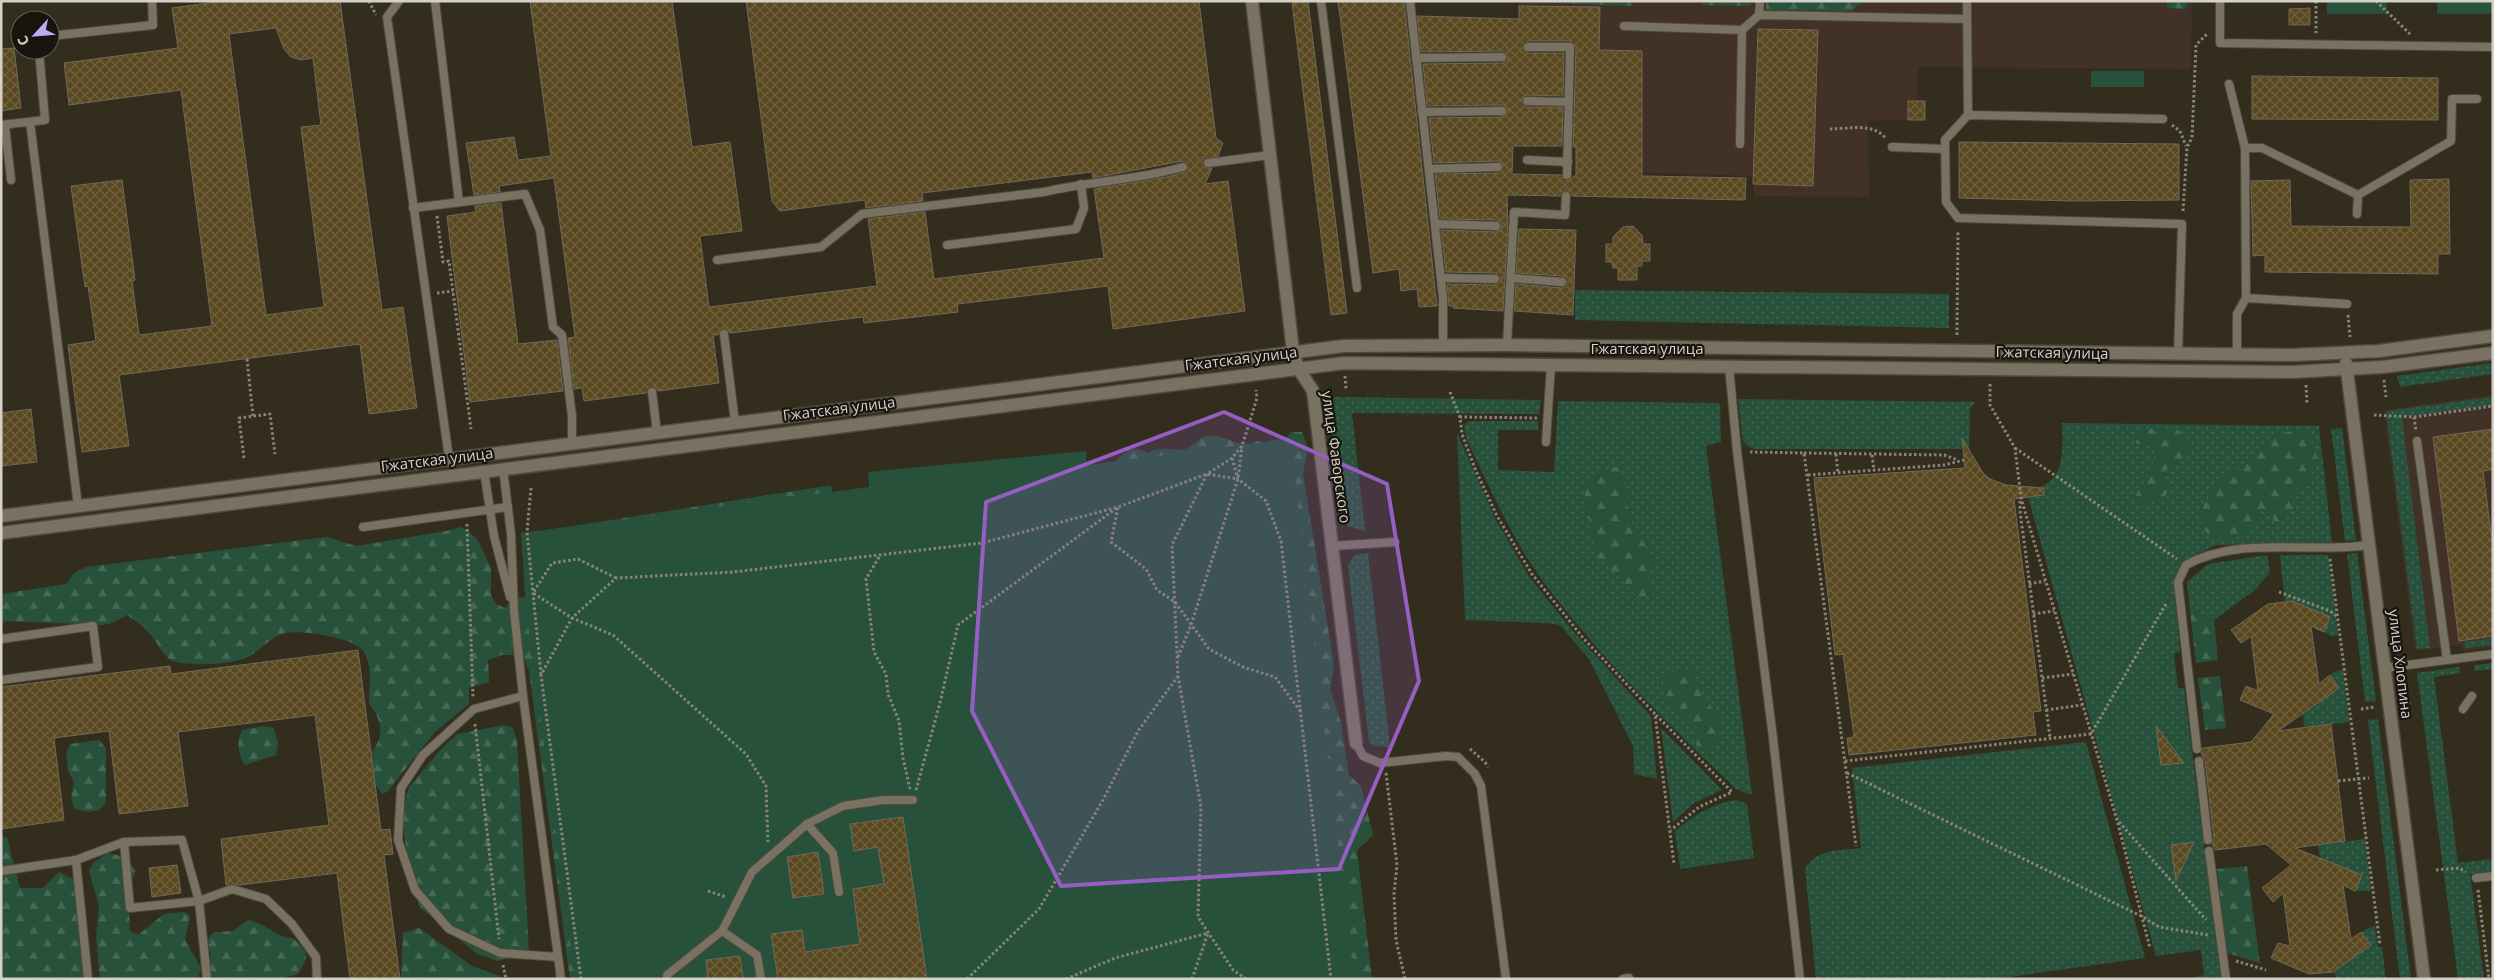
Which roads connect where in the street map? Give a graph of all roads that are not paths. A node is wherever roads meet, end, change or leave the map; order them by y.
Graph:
1 (152, 1) edge
2 (399, 1) edge
3 (435, 1) edge
4 (1252, 1) edge
5 (1321, 1) edge
6 (1410, 1) edge
7 (1760, 1) edge
8 (1967, 1) edge
9 (2220, 1) edge
10 (1759, 15) junction
11 (1967, 19) junction
12 (1624, 26) dead end
13 (1742, 30) junction
14 (60, 35) edge
15 (1528, 47) dead end
16 (2493, 47) edge
17 (1416, 58) junction
18 (1502, 58) dead end
19 (41, 60) edge
20 (2229, 84) dead end
21 (2477, 99) dead end
22 (1527, 101) dead end
23 (1569, 102) junction
24 (1502, 111) dead end
25 (1422, 112) junction
26 (1968, 115) junction
27 (2163, 119) road end
28 (30, 122) junction
29 (3, 125) edge
30 (1740, 144) dead end
31 (1892, 147) road end
32 (1945, 148) junction
33 (2245, 148) junction
34 (1270, 155) junction
35 (1527, 160) dead end
36 (1568, 162) junction
37 (1208, 163) dead end
38 (1183, 166) dead end
39 (1428, 168) junction
40 (1498, 168) dead end
41 (1567, 175) dead end
42 (12, 180) dead end
43 (1081, 184) junction
44 (2358, 195) junction
45 (1566, 196) dead end
46 (459, 202) junction
47 (413, 208) junction
48 (2357, 214) dead end
49 (1435, 224) junction
50 (1496, 226) dead end
51 (947, 245) dead end
52 (717, 260) dead end
53 (1441, 278) junction
54 (1511, 278) junction
55 (1495, 279) dead end
56 (1562, 282) dead end
57 (1357, 288) dead end
58 (2246, 298) junction
59 (2347, 304) road end
60 (724, 334) dead end
61 (2493, 336) edge
62 (1507, 345) junction
63 (1443, 346) junction
64 (1293, 351) junction
65 (2345, 353) junction
66 (2493, 353) edge
67 (2178, 354) junction
68 (2237, 355) junction
69 (1551, 364) junction
70 (1729, 366) junction
71 (1298, 368) junction
72 (2347, 370) junction
73 (652, 392) dead end
74 (735, 422) junction
75 (657, 432) junction
76 (2417, 441) dead end
77 (572, 442) junction
78 (1546, 442) dead end
79 (449, 458) junction
80 (503, 468) junction
81 (484, 471) junction
82 (78, 506) junction
83 (508, 507) junction
84 (489, 510) junction
85 (1, 516) edge
86 (363, 527) dead end
87 (1, 533) edge
88 (1396, 542) dead end
89 (2369, 545) junction
90 (1332, 546) junction
91 (514, 611) junction
92 (1, 639) edge
93 (2493, 654) edge
94 (2447, 660) junction
95 (2384, 668) junction
96 (1, 680) edge
97 (523, 696) junction
98 (2472, 696) dead end
99 (2463, 709) dead end
100 (1356, 743) joint
101 (2197, 749) dead end
102 (2199, 761) dead end
103 (913, 800) road end
104 (807, 824) junction
105 (2208, 840) dead end
106 (124, 842) junction
107 (2209, 851) dead end
108 (76, 860) junction
109 (1, 871) edge
110 (2493, 876) edge
111 (2476, 878) road end
112 (839, 892) dead end
113 (199, 901) junction
114 (722, 931) junction
115 (558, 957) junction
116 (88, 979) edge
117 (207, 979) edge
118 (317, 979) edge
119 (561, 979) edge
120 (667, 979) edge
121 (762, 979) edge
122 (1506, 979) edge
123 (1800, 979) edge
124 (2226, 979) edge
125 (2424, 979) edge

1 - 14 lane
2 - 47 lane
3 - 46 lane
4 - 34 street, улица Фаворского
5 - 57 lane
6 - 17 lane
7 - 10 lane
8 - 11 lane
9 - 16 lane
10 - 11 lane
10 - 13 lane
11 - 26 lane
12 - 13 lane
13 - 30 lane
15 - 23 lane
17 - 18 lane
17 - 25 lane
19 - 28 lane
20 - 33 lane
21 - 44 lane
22 - 23 lane
23 - 36 lane
24 - 25 lane
25 - 39 lane
26 - 27 lane
26 - 32 lane
28 - 29 lane
28 - 82 lane
29 - 42 lane
31 - 32 lane
32 - 67 lane
33 - 44 lane
33 - 58 lane
34 - 37 lane
34 - 64 street, улица Фаворского
35 - 36 lane
36 - 41 lane
38 - 43 lane
39 - 40 lane
39 - 49 lane
43 - 51 lane
43 - 52 lane
44 - 48 lane
45 - 54 lane
46 - 47 lane
46 - 77 lane
47 - 79 lane
49 - 50 lane
49 - 53 lane
53 - 55 lane
53 - 63 lane
54 - 56 lane
54 - 62 lane
58 - 59 lane
58 - 68 lane
60 - 74 lane
61 - 65 street, Гжатская улица
62 - 63 street, Гжатская улица
62 - 67 street, Гжатская улица
63 - 64 street, Гжатская улица
64 - 71 street, улица Фаворского
64 - 74 street, Гжатская улица
65 - 68 street, Гжатская улица
65 - 72 street, улица Хлопина
66 - 72 street, Гжатская улица
67 - 68 street, Гжатская улица
69 - 70 street, Гжатская улица
69 - 71 street, Гжатская улица
69 - 78 lane
70 - 72 street, Гжатская улица
70 - 123 lane
71 - 80 street, Гжатская улица
71 - 90 street, улица Фаворского
72 - 89 street, улица Хлопина
73 - 75 lane
74 - 75 street, Гжатская улица
75 - 77 street, Гжатская улица
76 - 94 lane
77 - 79 street, Гжатская улица
79 - 82 street, Гжатская улица
80 - 81 street, Гжатская улица
80 - 83 lane
81 - 84 lane
81 - 87 street, Гжатская улица
82 - 85 street, Гжатская улица
83 - 84 lane
83 - 91 lane
84 - 86 lane
84 - 91 lane
88 - 90 lane
89 - 95 street, улица Хлопина
89 - 101 lane
90 - 100 street, улица Фаворского
91 - 97 lane
92 - 96 lane
93 - 94 lane
94 - 95 lane
95 - 125 street, улица Хлопина
97 - 115 lane
97 - 115 lane
98 - 99 lane
100 - 122 lane
102 - 105 lane
103 - 104 lane
104 - 112 lane
104 - 114 lane
106 - 108 lane
106 - 113 lane
106 - 113 lane
107 - 124 lane
108 - 109 lane
108 - 116 lane
110 - 111 lane
113 - 117 lane
113 - 118 lane
114 - 120 lane
114 - 121 lane
115 - 119 lane

